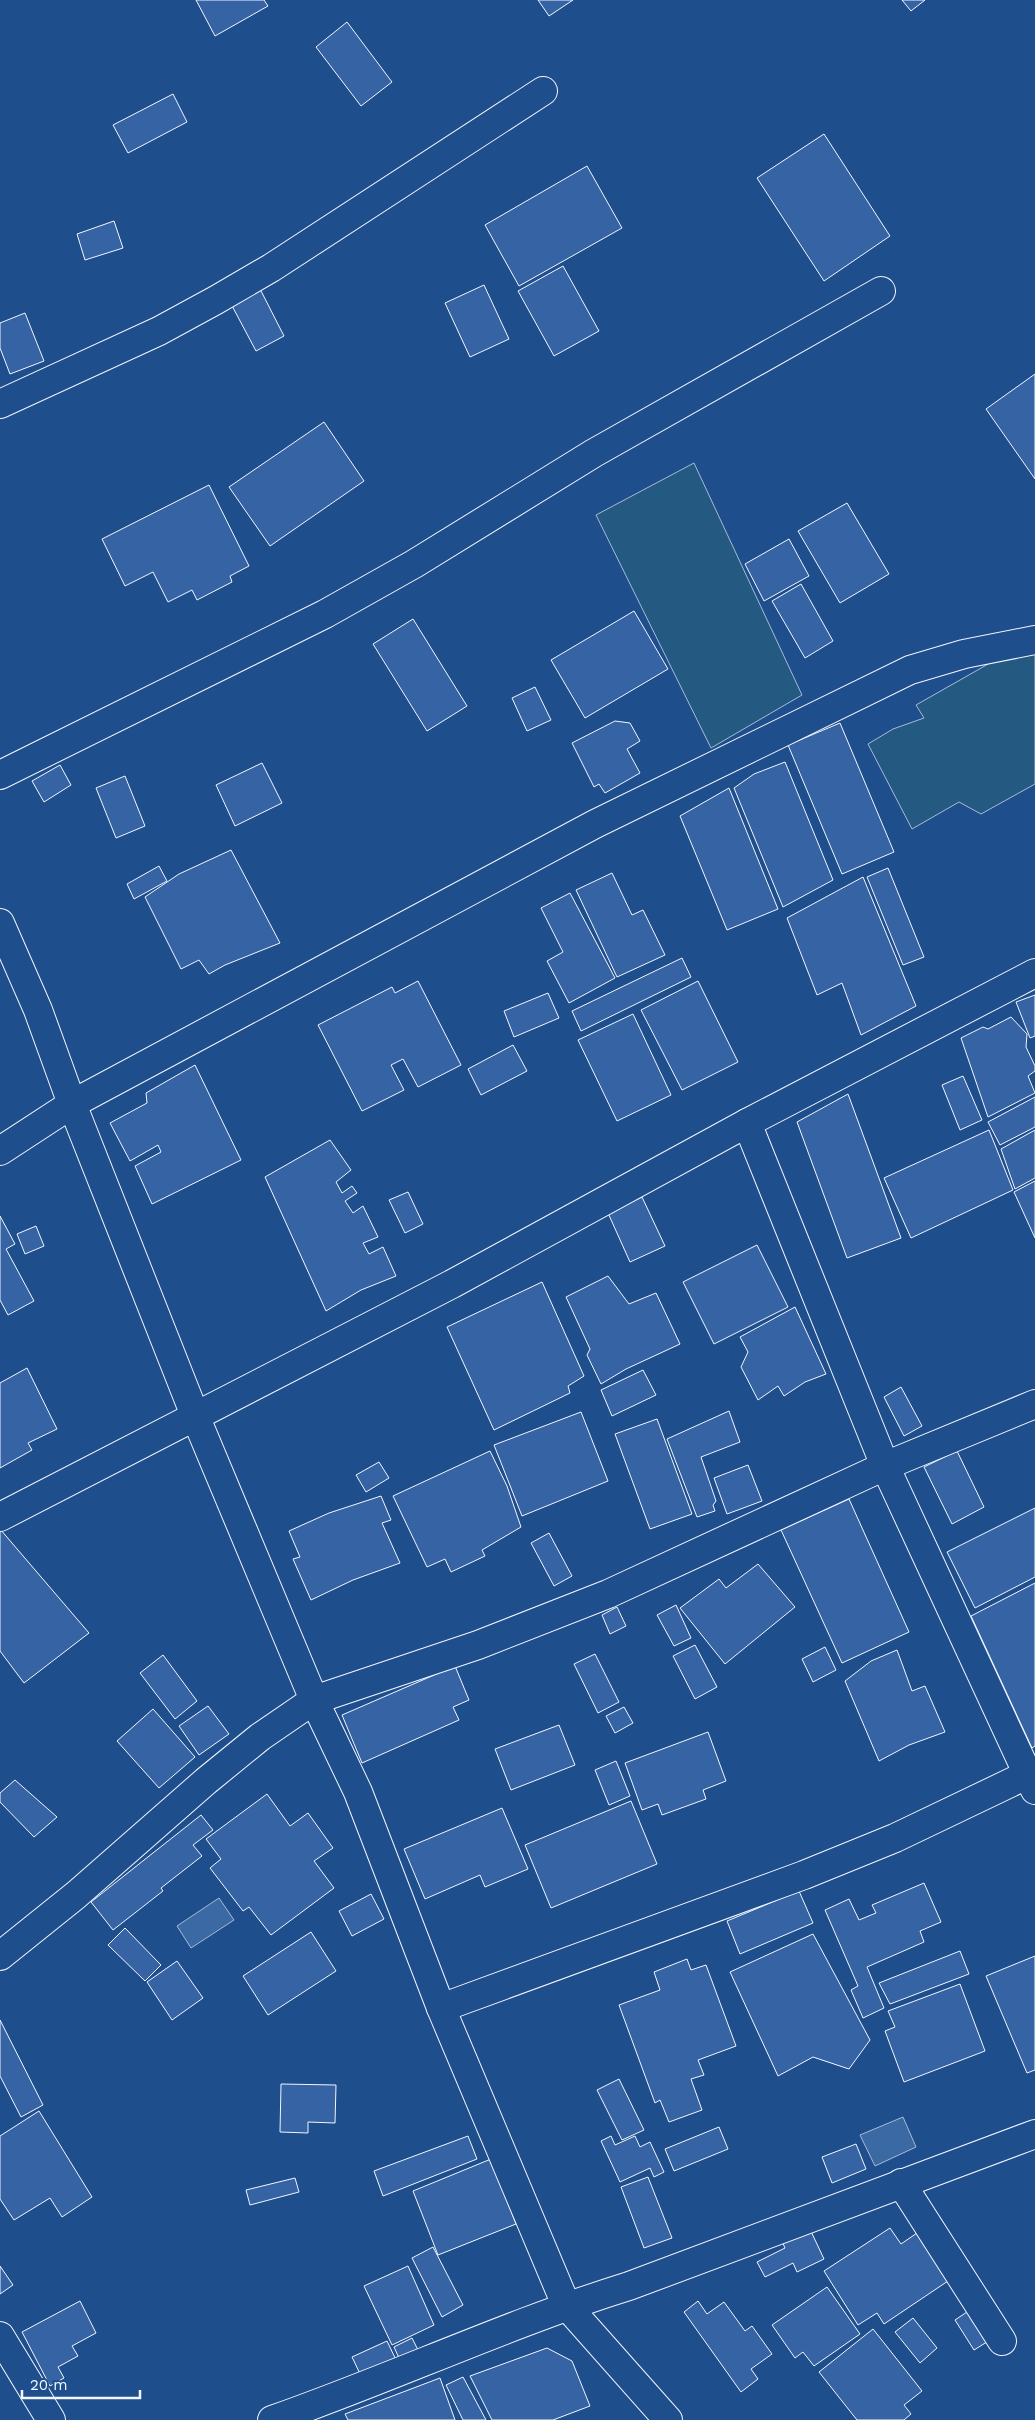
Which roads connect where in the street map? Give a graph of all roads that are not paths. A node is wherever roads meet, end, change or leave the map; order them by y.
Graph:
1 (543, 91) dead end
2 (881, 291) dead end
3 (0, 404) edge
4 (1035, 640) edge
5 (0, 775) edge
6 (0, 923) edge
7 (1035, 973) edge
8 (72, 1104) junction
9 (747, 1123) junction
10 (0, 1151) edge
11 (1035, 1404) edge
12 (196, 1418) junction
13 (885, 1466) junction
14 (0, 1517) edge
15 (314, 1700) junction
16 (1032, 1779) edge
17 (0, 1956) edge
18 (441, 2008) junction
19 (1035, 2134) edge
20 (901, 2183) junction
21 (566, 2305) junction
22 (0, 2336) edge
23 (1002, 2342) dead end
24 (51, 2420) edge
25 (272, 2420) edge
26 (668, 2420) edge

1 - 3 street
2 - 5 street
4 - 8 street
6 - 8 street
7 - 9 street
8 - 10 street
8 - 12 street
9 - 12 street
9 - 13 street
11 - 13 street
12 - 14 street
12 - 15 street
13 - 15 street
13 - 16 street
15 - 17 street
15 - 18 street
16 - 18 street
18 - 21 street
19 - 20 street
20 - 21 street
20 - 23 street
21 - 25 street
21 - 26 street
22 - 24 street

